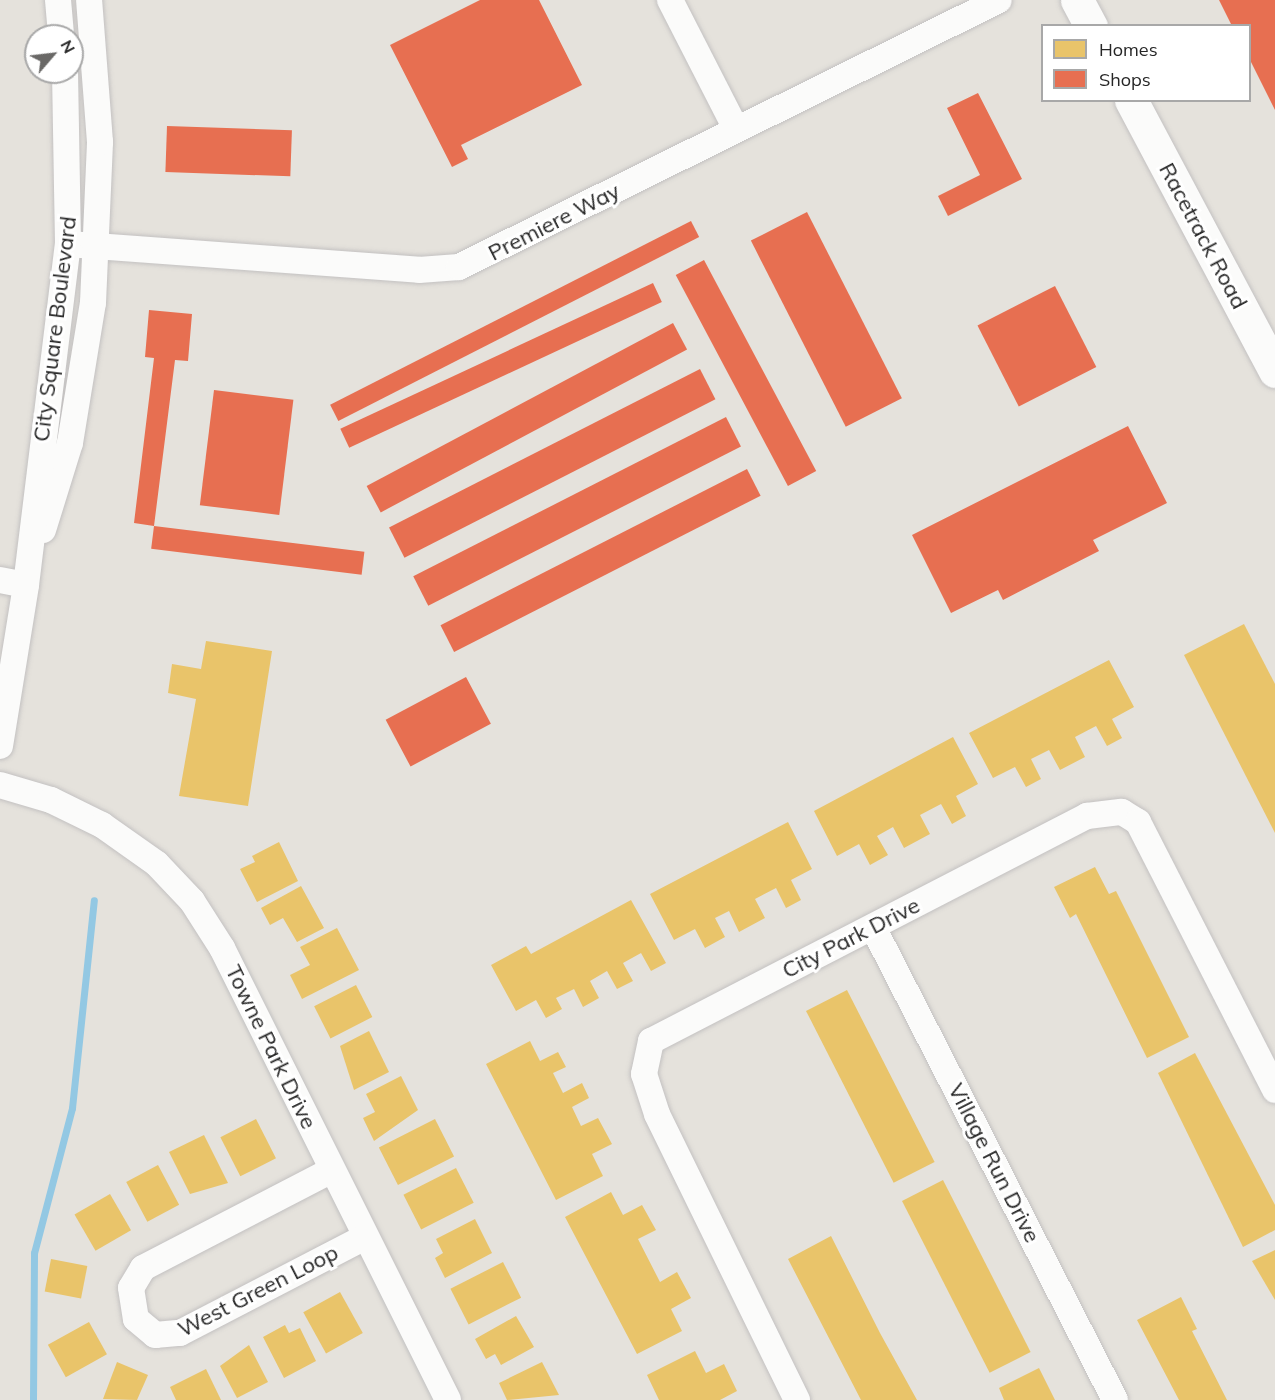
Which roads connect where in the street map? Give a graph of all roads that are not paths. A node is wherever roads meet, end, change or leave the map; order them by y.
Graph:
1 (58, 0) edge
2 (89, 0) edge
3 (670, 0) edge
4 (999, 0) edge
5 (1077, 0) edge
6 (60, 24) edge
7 (1090, 24) edge
8 (65, 84) edge
9 (1132, 102) edge
10 (736, 129) junction
11 (68, 244) junction
12 (97, 246) junction
13 (1275, 371) edge
14 (0, 580) edge
15 (26, 585) junction
16 (0, 746) edge
17 (0, 785) edge
18 (873, 927) junction
19 (1275, 1090) edge
20 (332, 1170) junction
21 (364, 1237) junction
22 (448, 1400) edge
23 (797, 1400) edge
24 (1115, 1400) edge

1 - 6 street
2 - 12 street, City Square Boulevard
3 - 10 street
4 - 10 street, Premiere Way
5 - 7 street
8 - 11 street, City Square Boulevard
9 - 13 street, Racetrack Road
10 - 12 street, Premiere Way
11 - 12 street, Premiere Way
11 - 15 street, City Square Boulevard
12 - 15 street, City Square Boulevard
14 - 15 street
15 - 16 street, City Square Boulevard
17 - 20 street, Towne Park Drive
18 - 19 street, City Park Drive
18 - 23 street, City Park Drive
18 - 24 street, Village Run Drive
20 - 21 street, Towne Park Drive
20 - 21 street, West Green Loop
21 - 22 street, Towne Park Drive

